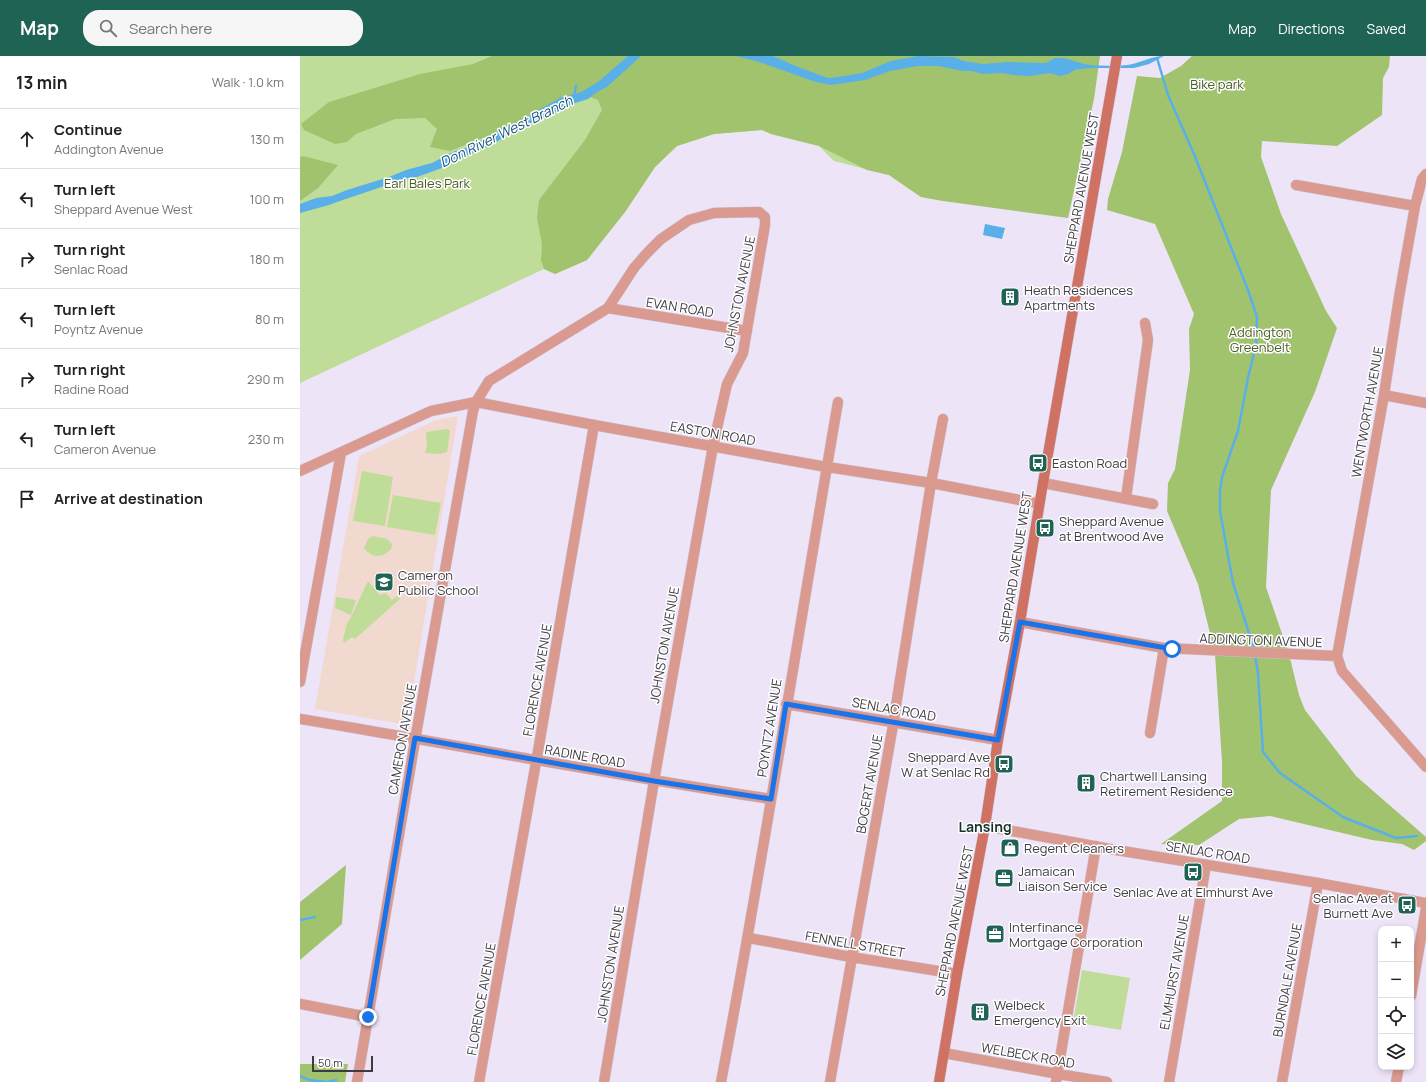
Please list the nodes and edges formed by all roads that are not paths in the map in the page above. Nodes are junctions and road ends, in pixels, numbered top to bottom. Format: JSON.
{"nodes":[{"id":1,"x":1117,"y":56,"type":"edge"},
{"id":2,"x":1426,"y":174,"type":"edge"},
{"id":3,"x":1296,"y":185,"type":"dead end"},
{"id":4,"x":1415,"y":206,"type":"junction"},
{"id":5,"x":608,"y":308,"type":"junction"},
{"id":6,"x":1145,"y":323,"type":"dead end"},
{"id":7,"x":747,"y":331,"type":"junction"},
{"id":8,"x":1384,"y":395,"type":"junction"},
{"id":9,"x":476,"y":402,"type":"junction"},
{"id":10,"x":838,"y":402,"type":"dead end"},
{"id":11,"x":1426,"y":403,"type":"edge"},
{"id":12,"x":943,"y":419,"type":"dead end"},
{"id":13,"x":594,"y":425,"type":"junction"},
{"id":14,"x":713,"y":446,"type":"junction"},
{"id":15,"x":341,"y":453,"type":"junction"},
{"id":16,"x":827,"y":467,"type":"junction"},
{"id":17,"x":300,"y":472,"type":"edge"},
{"id":18,"x":931,"y":483,"type":"junction"},
{"id":19,"x":1043,"y":483,"type":"junction"},
{"id":20,"x":1126,"y":498,"type":"junction"},
{"id":21,"x":1039,"y":503,"type":"junction"},
{"id":22,"x":1153,"y":504,"type":"dead end"},
{"id":23,"x":1020,"y":622,"type":"junction"},
{"id":24,"x":1164,"y":648,"type":"junction"},
{"id":25,"x":1337,"y":656,"type":"junction"},
{"id":26,"x":300,"y":682,"type":"edge"},
{"id":27,"x":786,"y":704,"type":"junction"},
{"id":28,"x":300,"y":719,"type":"edge"},
{"id":29,"x":893,"y":722,"type":"junction"},
{"id":30,"x":1150,"y":733,"type":"dead end"},
{"id":31,"x":415,"y":738,"type":"junction"},
{"id":32,"x":998,"y":740,"type":"junction"},
{"id":33,"x":536,"y":760,"type":"junction"},
{"id":34,"x":1426,"y":767,"type":"edge"},
{"id":35,"x":654,"y":781,"type":"junction"},
{"id":36,"x":771,"y":799,"type":"junction"},
{"id":37,"x":985,"y":826,"type":"junction"},
{"id":38,"x":1096,"y":846,"type":"junction"},
{"id":39,"x":1206,"y":865,"type":"junction"},
{"id":40,"x":1318,"y":884,"type":"junction"},
{"id":41,"x":1426,"y":903,"type":"edge"},
{"id":42,"x":1426,"y":908,"type":"edge"},
{"id":43,"x":748,"y":938,"type":"junction"},
{"id":44,"x":851,"y":957,"type":"junction"},
{"id":45,"x":957,"y":974,"type":"junction"},
{"id":46,"x":1414,"y":978,"type":"edge"},
{"id":47,"x":300,"y":1004,"type":"edge"},
{"id":48,"x":368,"y":1017,"type":"junction"},
{"id":49,"x":944,"y":1053,"type":"junction"},
{"id":50,"x":1398,"y":1070,"type":"edge"},
{"id":51,"x":1057,"y":1078,"type":"edge"},
{"id":52,"x":357,"y":1082,"type":"edge"},
{"id":53,"x":479,"y":1082,"type":"edge"},
{"id":54,"x":604,"y":1082,"type":"edge"},
{"id":55,"x":721,"y":1082,"type":"edge"},
{"id":56,"x":830,"y":1082,"type":"edge"},
{"id":57,"x":939,"y":1082,"type":"edge"},
{"id":58,"x":1107,"y":1082,"type":"edge"},
{"id":59,"x":1169,"y":1082,"type":"edge"},
{"id":60,"x":1282,"y":1082,"type":"edge"},
{"id":61,"x":1396,"y":1082,"type":"edge"}],
"edges":[{"from":1,"to":19,"type":"main road","name":"SHEPPARD AVENUE WEST"},
{"from":2,"to":4,"type":"street","name":"WENTWORTH AVENUE"},
{"from":3,"to":4,"type":"street"},
{"from":4,"to":8,"type":"street","name":"WENTWORTH AVENUE"},
{"from":5,"to":7,"type":"street","name":"EVAN ROAD"},
{"from":5,"to":7,"type":"street","name":"JOHNSTON AVENUE"},
{"from":5,"to":9,"type":"street","name":"CAMERON AVENUE"},
{"from":6,"to":20,"type":"street"},
{"from":7,"to":14,"type":"street","name":"JOHNSTON AVENUE"},
{"from":8,"to":11,"type":"street"},
{"from":8,"to":25,"type":"street","name":"WENTWORTH AVENUE"},
{"from":9,"to":13,"type":"street","name":"EASTON ROAD"},
{"from":9,"to":15,"type":"street"},
{"from":9,"to":31,"type":"street","name":"CAMERON AVENUE"},
{"from":10,"to":16,"type":"street","name":"POYNTZ AVENUE"},
{"from":12,"to":18,"type":"street","name":"BOGERT AVENUE"},
{"from":13,"to":14,"type":"street","name":"EASTON ROAD"},
{"from":13,"to":33,"type":"street","name":"FLORENCE AVENUE"},
{"from":14,"to":16,"type":"street","name":"EASTON ROAD"},
{"from":14,"to":35,"type":"street","name":"JOHNSTON AVENUE"},
{"from":15,"to":17,"type":"street"},
{"from":15,"to":26,"type":"street"},
{"from":16,"to":18,"type":"street","name":"EASTON ROAD"},
{"from":16,"to":27,"type":"street","name":"POYNTZ AVENUE"},
{"from":18,"to":21,"type":"street","name":"EASTON ROAD"},
{"from":18,"to":29,"type":"street","name":"BOGERT AVENUE"},
{"from":19,"to":20,"type":"street"},
{"from":19,"to":21,"type":"main road","name":"SHEPPARD AVENUE WEST"},
{"from":20,"to":22,"type":"street"},
{"from":21,"to":23,"type":"main road","name":"SHEPPARD AVENUE WEST"},
{"from":23,"to":24,"type":"street","name":"ADDINGTON AVENUE"},
{"from":23,"to":32,"type":"main road","name":"SHEPPARD AVENUE WEST"},
{"from":24,"to":25,"type":"street","name":"ADDINGTON AVENUE"},
{"from":24,"to":30,"type":"street"},
{"from":25,"to":34,"type":"street","name":"ADDINGTON AVENUE"},
{"from":27,"to":29,"type":"street","name":"SENLAC ROAD"},
{"from":27,"to":36,"type":"street","name":"POYNTZ AVENUE"},
{"from":28,"to":31,"type":"street","name":"RADINE ROAD"},
{"from":29,"to":32,"type":"street","name":"SENLAC ROAD"},
{"from":29,"to":44,"type":"street","name":"BOGERT AVENUE"},
{"from":31,"to":33,"type":"street","name":"RADINE ROAD"},
{"from":31,"to":48,"type":"street","name":"CAMERON AVENUE"},
{"from":32,"to":37,"type":"main road","name":"SHEPPARD AVENUE WEST"},
{"from":33,"to":35,"type":"street","name":"RADINE ROAD"},
{"from":33,"to":53,"type":"street","name":"FLORENCE AVENUE"},
{"from":35,"to":36,"type":"street","name":"RADINE ROAD"},
{"from":35,"to":54,"type":"street","name":"JOHNSTON AVENUE"},
{"from":36,"to":43,"type":"street","name":"POYNTZ AVENUE"},
{"from":37,"to":38,"type":"street","name":"SENLAC ROAD"},
{"from":37,"to":45,"type":"main road","name":"SHEPPARD AVENUE WEST"},
{"from":38,"to":39,"type":"street","name":"SENLAC ROAD"},
{"from":38,"to":51,"type":"street"},
{"from":39,"to":40,"type":"street","name":"SENLAC ROAD"},
{"from":39,"to":59,"type":"street","name":"ELMHURST AVENUE"},
{"from":40,"to":41,"type":"street","name":"SENLAC ROAD"},
{"from":40,"to":60,"type":"street","name":"BURNDALE AVENUE"},
{"from":42,"to":46,"type":"street"},
{"from":43,"to":44,"type":"street","name":"FENNELL STREET"},
{"from":43,"to":55,"type":"street","name":"POYNTZ AVENUE"},
{"from":44,"to":45,"type":"street","name":"FENNELL STREET"},
{"from":44,"to":56,"type":"street","name":"BOGERT AVENUE"},
{"from":45,"to":49,"type":"main road","name":"SHEPPARD AVENUE WEST"},
{"from":47,"to":48,"type":"street"},
{"from":48,"to":52,"type":"street","name":"CAMERON AVENUE"},
{"from":49,"to":51,"type":"street","name":"WELBECK ROAD"},
{"from":49,"to":57,"type":"main road","name":"SHEPPARD AVENUE WEST"},
{"from":50,"to":61,"type":"street"},
{"from":51,"to":58,"type":"street","name":"WELBECK ROAD"}]}
